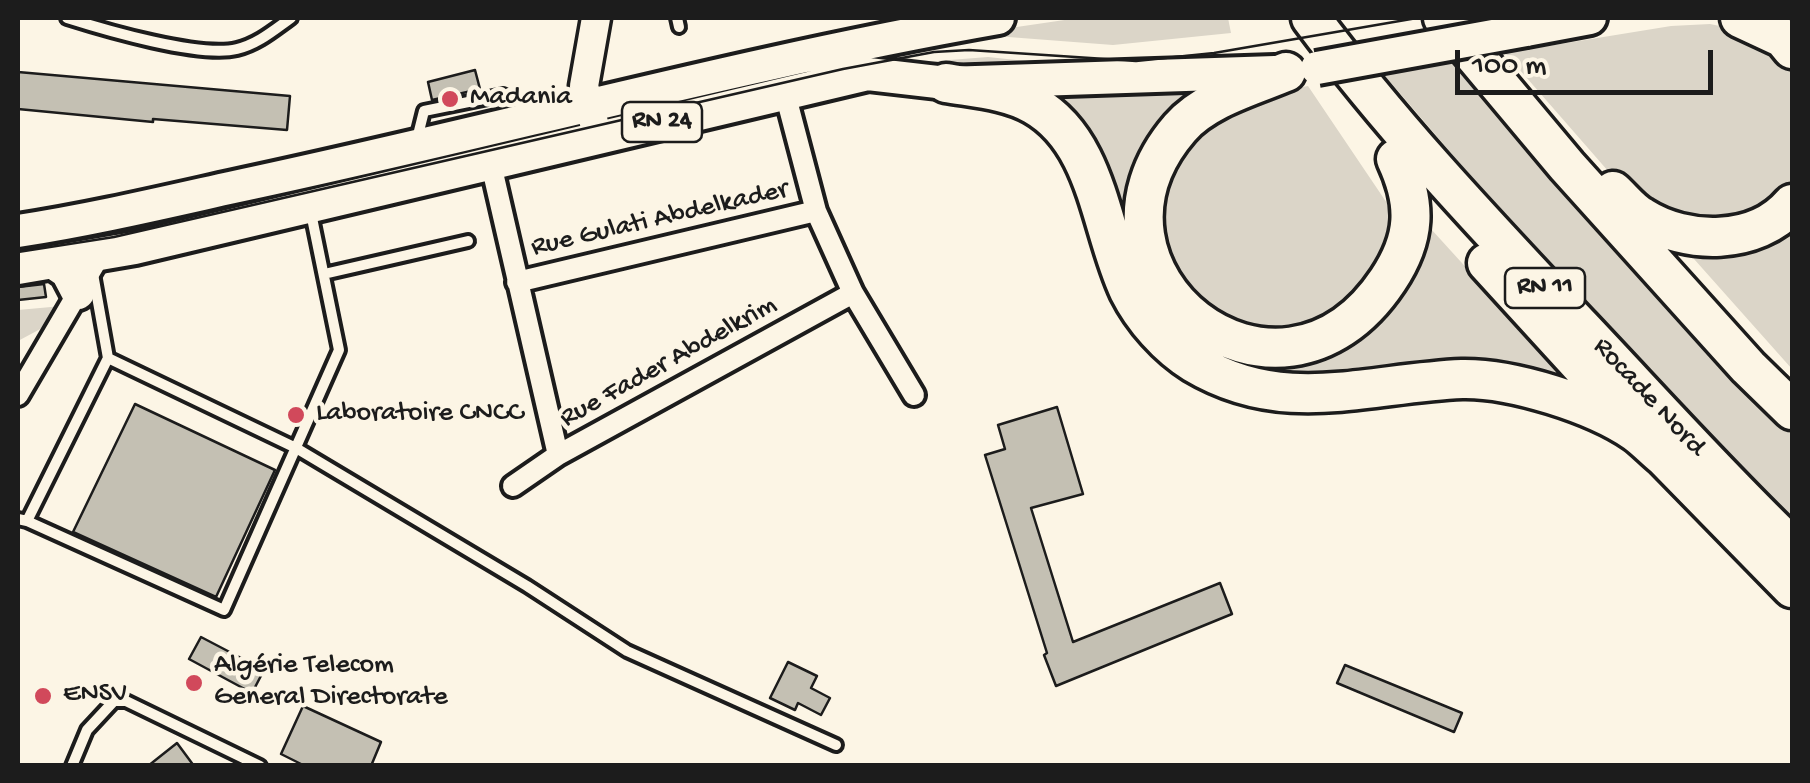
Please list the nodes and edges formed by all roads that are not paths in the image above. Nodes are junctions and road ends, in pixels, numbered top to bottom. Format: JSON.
{"nodes":[{"id":1,"x":67,"y":18,"type":"edge"},
{"id":2,"x":291,"y":18,"type":"edge"},
{"id":3,"x":596,"y":18,"type":"edge"},
{"id":4,"x":608,"y":18,"type":"edge"},
{"id":5,"x":998,"y":18,"type":"edge"},
{"id":6,"x":1311,"y":18,"type":"edge"},
{"id":7,"x":1443,"y":18,"type":"edge"},
{"id":8,"x":1590,"y":18,"type":"edge"},
{"id":9,"x":1740,"y":18,"type":"edge"},
{"id":10,"x":1792,"y":49,"type":"edge"},
{"id":11,"x":1484,"y":69,"type":"junction"},
{"id":12,"x":1318,"y":70,"type":"junction"},
{"id":13,"x":946,"y":82,"type":"junction"},
{"id":14,"x":786,"y":93,"type":"junction"},
{"id":15,"x":598,"y":103,"type":"junction"},
{"id":16,"x":606,"y":136,"type":"junction"},
{"id":17,"x":1396,"y":159,"type":"junction"},
{"id":18,"x":491,"y":164,"type":"junction"},
{"id":19,"x":1792,"y":204,"type":"edge"},
{"id":20,"x":310,"y":207,"type":"junction"},
{"id":21,"x":816,"y":212,"type":"junction"},
{"id":22,"x":18,"y":231,"type":"edge"},
{"id":23,"x":468,"y":241,"type":"dead end"},
{"id":24,"x":18,"y":268,"type":"edge"},
{"id":25,"x":90,"y":272,"type":"junction"},
{"id":26,"x":324,"y":274,"type":"junction"},
{"id":27,"x":517,"y":282,"type":"junction"},
{"id":28,"x":853,"y":293,"type":"junction"},
{"id":29,"x":108,"y":358,"type":"junction"},
{"id":30,"x":914,"y":394,"type":"dead end"},
{"id":31,"x":18,"y":395,"type":"edge"},
{"id":32,"x":1792,"y":410,"type":"edge"},
{"id":33,"x":296,"y":448,"type":"junction"},
{"id":34,"x":558,"y":456,"type":"junction"},
{"id":35,"x":1664,"y":457,"type":"junction"},
{"id":36,"x":513,"y":486,"type":"dead end"},
{"id":37,"x":22,"y":520,"type":"edge"},
{"id":38,"x":1792,"y":547,"type":"edge"},
{"id":39,"x":1792,"y":588,"type":"edge"},
{"id":40,"x":836,"y":745,"type":"dead end"},
{"id":41,"x":72,"y":766,"type":"edge"},
{"id":42,"x":260,"y":766,"type":"edge"}],
"edges":[{"from":1,"to":2,"type":"lane"},
{"from":3,"to":15,"type":"street"},
{"from":4,"to":15,"type":"street"},
{"from":5,"to":15,"type":"main road","number":"RN 24"},
{"from":6,"to":12,"type":"highway","name":"Rocade Nord","number":"RN 11"},
{"from":7,"to":11,"type":"highway"},
{"from":8,"to":12,"type":"main road","number":"RN 24","bridge":true},
{"from":9,"to":10,"type":"highway"},
{"from":11,"to":19,"type":"highway"},
{"from":11,"to":32,"type":"highway"},
{"from":12,"to":13,"type":"main road","number":"RN 24"},
{"from":12,"to":17,"type":"highway"},
{"from":12,"to":17,"type":"highway"},
{"from":12,"to":38,"type":"highway","name":"Rocade Nord","number":"RN 11"},
{"from":13,"to":14,"type":"main road","number":"RN 24"},
{"from":13,"to":35,"type":"highway"},
{"from":14,"to":16,"type":"main road","number":"RN 24"},
{"from":14,"to":21,"type":"street"},
{"from":15,"to":16,"type":"street"},
{"from":15,"to":22,"type":"main road","number":"RN 24"},
{"from":16,"to":18,"type":"main road","number":"RN 24"},
{"from":17,"to":35,"type":"highway"},
{"from":18,"to":20,"type":"main road","number":"RN 24"},
{"from":18,"to":27,"type":"street"},
{"from":20,"to":25,"type":"main road","number":"RN 24"},
{"from":20,"to":26,"type":"lane"},
{"from":21,"to":27,"type":"street","name":"Rue Gulati Abdelkader"},
{"from":21,"to":28,"type":"street"},
{"from":23,"to":26,"type":"lane"},
{"from":24,"to":25,"type":"main road","number":"RN 24"},
{"from":25,"to":29,"type":"lane"},
{"from":25,"to":31,"type":"street"},
{"from":26,"to":33,"type":"lane"},
{"from":27,"to":34,"type":"street"},
{"from":28,"to":30,"type":"street"},
{"from":28,"to":34,"type":"street","name":"Rue Fader Abdelkrim"},
{"from":29,"to":33,"type":"lane"},
{"from":29,"to":37,"type":"lane"},
{"from":33,"to":37,"type":"lane"},
{"from":33,"to":40,"type":"lane"},
{"from":34,"to":36,"type":"street","name":"Rue Fader Abdelkrim"},
{"from":35,"to":39,"type":"highway"},
{"from":41,"to":42,"type":"lane"}]}
